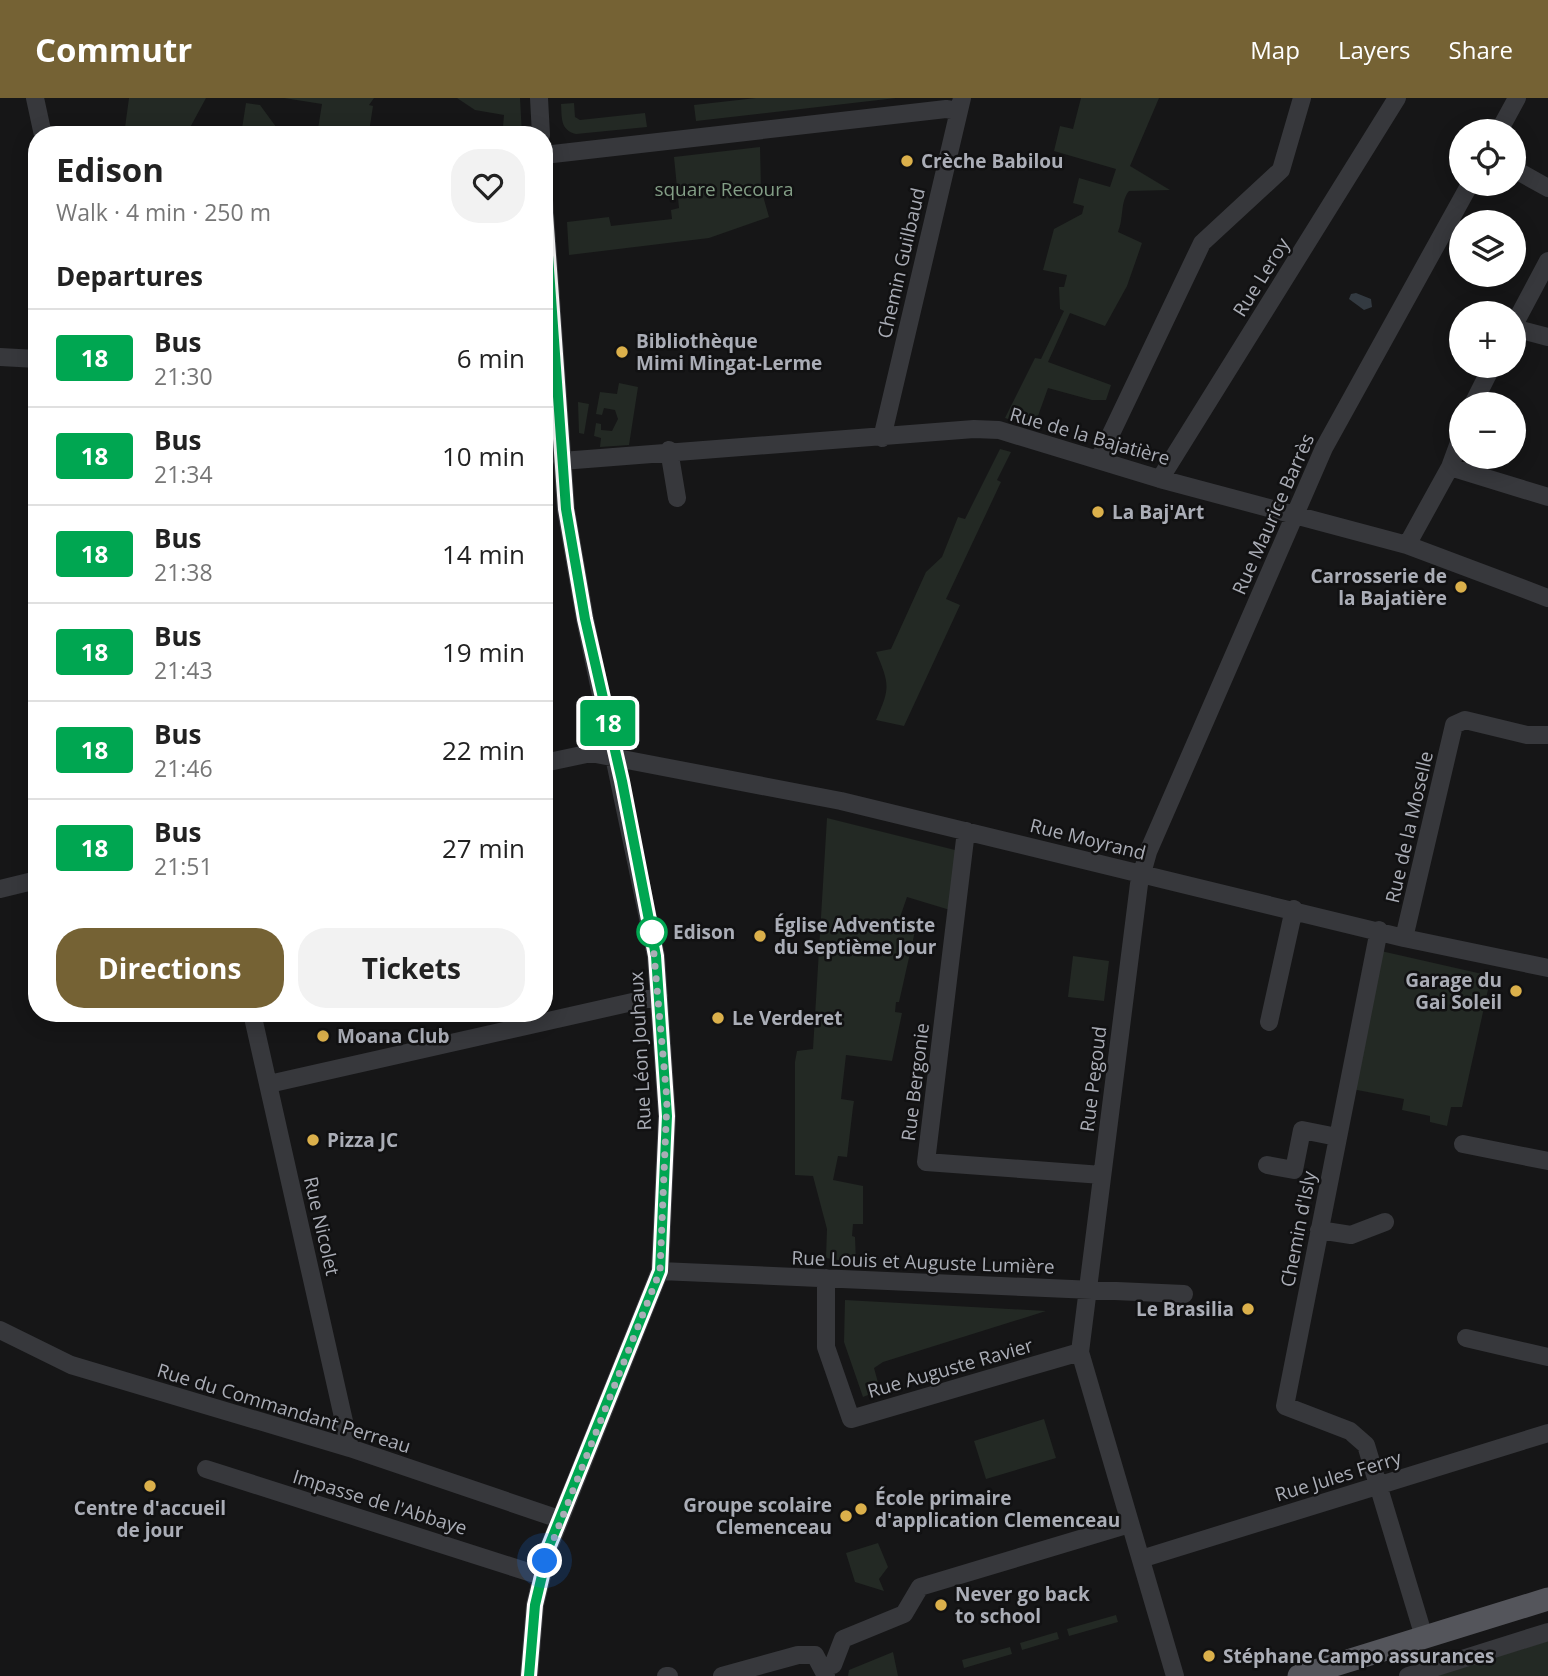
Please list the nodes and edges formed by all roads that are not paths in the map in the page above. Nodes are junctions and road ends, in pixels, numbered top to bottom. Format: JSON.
{"nodes":[{"id":1,"x":35,"y":98,"type":"edge"},
{"id":2,"x":540,"y":98,"type":"edge"},
{"id":3,"x":1302,"y":98,"type":"edge"},
{"id":4,"x":1398,"y":98,"type":"edge"},
{"id":5,"x":1517,"y":98,"type":"edge"},
{"id":6,"x":961,"y":105,"type":"edge"},
{"id":7,"x":1506,"y":119,"type":"edge"},
{"id":8,"x":41,"y":126,"type":"edge"},
{"id":9,"x":541,"y":126,"type":"edge"},
{"id":10,"x":553,"y":154,"type":"edge"},
{"id":11,"x":1526,"y":176,"type":"edge"},
{"id":12,"x":1548,"y":188,"type":"edge"},
{"id":13,"x":1462,"y":196,"type":"edge"},
{"id":14,"x":1548,"y":261,"type":"edge"},
{"id":15,"x":1526,"y":309,"type":"edge"},
{"id":16,"x":1526,"y":331,"type":"edge"},
{"id":17,"x":1548,"y":337,"type":"edge"},
{"id":18,"x":0,"y":357,"type":"edge"},
{"id":19,"x":28,"y":359,"type":"edge"},
{"id":20,"x":553,"y":377,"type":"edge"},
{"id":21,"x":882,"y":438,"type":"junction"},
{"id":22,"x":669,"y":452,"type":"junction"},
{"id":23,"x":1099,"y":459,"type":"junction"},
{"id":24,"x":562,"y":461,"type":"junction"},
{"id":25,"x":1449,"y":469,"type":"edge"},
{"id":26,"x":1457,"y":469,"type":"edge"},
{"id":27,"x":1160,"y":479,"type":"junction"},
{"id":28,"x":1548,"y":497,"type":"edge"},
{"id":29,"x":677,"y":498,"type":"dead end"},
{"id":30,"x":1295,"y":514,"type":"junction"},
{"id":31,"x":1407,"y":545,"type":"junction"},
{"id":32,"x":1548,"y":598,"type":"edge"},
{"id":33,"x":1548,"y":735,"type":"edge"},
{"id":34,"x":616,"y":758,"type":"junction"},
{"id":35,"x":553,"y":761,"type":"edge"},
{"id":36,"x":966,"y":831,"type":"junction"},
{"id":37,"x":1141,"y":874,"type":"junction"},
{"id":38,"x":28,"y":882,"type":"edge"},
{"id":39,"x":0,"y":889,"type":"edge"},
{"id":40,"x":1294,"y":909,"type":"junction"},
{"id":41,"x":1379,"y":930,"type":"junction"},
{"id":42,"x":1404,"y":938,"type":"junction"},
{"id":43,"x":1548,"y":968,"type":"edge"},
{"id":44,"x":659,"y":996,"type":"junction"},
{"id":45,"x":553,"y":1020,"type":"edge"},
{"id":46,"x":253,"y":1022,"type":"edge"},
{"id":47,"x":543,"y":1022,"type":"edge"},
{"id":48,"x":1269,"y":1022,"type":"dead end"},
{"id":49,"x":268,"y":1084,"type":"junction"},
{"id":50,"x":1337,"y":1137,"type":"junction"},
{"id":51,"x":1463,"y":1144,"type":"dead end"},
{"id":52,"x":1548,"y":1161,"type":"edge"},
{"id":53,"x":1267,"y":1164,"type":"dead end"},
{"id":54,"x":1102,"y":1175,"type":"junction"},
{"id":55,"x":1385,"y":1222,"type":"dead end"},
{"id":56,"x":1319,"y":1230,"type":"junction"},
{"id":57,"x":660,"y":1271,"type":"junction"},
{"id":58,"x":826,"y":1278,"type":"junction"},
{"id":59,"x":1087,"y":1290,"type":"junction"},
{"id":60,"x":1184,"y":1294,"type":"dead end"},
{"id":61,"x":0,"y":1330,"type":"edge"},
{"id":62,"x":1466,"y":1338,"type":"dead end"},
{"id":63,"x":1080,"y":1352,"type":"junction"},
{"id":64,"x":1548,"y":1357,"type":"edge"},
{"id":65,"x":1548,"y":1433,"type":"edge"},
{"id":66,"x":350,"y":1448,"type":"junction"},
{"id":67,"x":206,"y":1469,"type":"dead end"},
{"id":68,"x":1378,"y":1486,"type":"junction"},
{"id":69,"x":559,"y":1519,"type":"junction"},
{"id":70,"x":1130,"y":1524,"type":"junction"},
{"id":71,"x":1141,"y":1559,"type":"junction"},
{"id":72,"x":541,"y":1576,"type":"junction"},
{"id":73,"x":1548,"y":1599,"type":"edge"},
{"id":74,"x":1548,"y":1632,"type":"edge"},
{"id":75,"x":1424,"y":1637,"type":"junction"},
{"id":76,"x":830,"y":1671,"type":"edge"},
{"id":77,"x":529,"y":1676,"type":"edge"},
{"id":78,"x":722,"y":1676,"type":"edge"},
{"id":79,"x":1175,"y":1676,"type":"edge"},
{"id":80,"x":1299,"y":1676,"type":"edge"},
{"id":81,"x":1408,"y":1676,"type":"edge"}],
"edges":[{"from":1,"to":8,"type":"street"},
{"from":2,"to":9,"type":"street"},
{"from":3,"to":23,"type":"street"},
{"from":4,"to":27,"type":"street","name":"Rue Leroy"},
{"from":5,"to":7,"type":"street"},
{"from":6,"to":10,"type":"street"},
{"from":6,"to":21,"type":"street","name":"Chemin Guilbaud"},
{"from":11,"to":12,"type":"street"},
{"from":13,"to":30,"type":"street","name":"Rue Maurice Barrès"},
{"from":14,"to":15,"type":"street"},
{"from":16,"to":17,"type":"street"},
{"from":18,"to":19,"type":"street"},
{"from":20,"to":24,"type":"street","name":"Rue Léon Jouhaux"},
{"from":21,"to":22,"type":"street","name":"Rue de la Bajatière"},
{"from":21,"to":23,"type":"street","name":"Rue de la Bajatière"},
{"from":22,"to":24,"type":"street","name":"Rue de la Bajatière"},
{"from":22,"to":29,"type":"street"},
{"from":23,"to":27,"type":"street","name":"Rue de la Bajatière"},
{"from":24,"to":34,"type":"street","name":"Rue Léon Jouhaux"},
{"from":25,"to":31,"type":"street"},
{"from":26,"to":28,"type":"street"},
{"from":27,"to":30,"type":"street","name":"Rue de la Bajatière"},
{"from":30,"to":31,"type":"street","name":"Rue de la Bajatière"},
{"from":30,"to":37,"type":"street","name":"Rue Maurice Barrès"},
{"from":31,"to":32,"type":"street","name":"Rue de la Bajatière"},
{"from":33,"to":42,"type":"street","name":"Rue de la Moselle"},
{"from":34,"to":35,"type":"street","name":"Rue Moyrand"},
{"from":34,"to":36,"type":"street","name":"Rue Moyrand"},
{"from":34,"to":44,"type":"street","name":"Rue Léon Jouhaux"},
{"from":36,"to":37,"type":"street","name":"Rue Moyrand"},
{"from":36,"to":54,"type":"street","name":"Rue Bergonie"},
{"from":37,"to":40,"type":"street","name":"Rue Moyrand"},
{"from":37,"to":54,"type":"street","name":"Rue Pegoud"},
{"from":38,"to":39,"type":"street"},
{"from":40,"to":41,"type":"street","name":"Rue Moyrand"},
{"from":40,"to":48,"type":"street"},
{"from":41,"to":42,"type":"street","name":"Rue Moyrand"},
{"from":41,"to":50,"type":"street","name":"Chemin d'Isly"},
{"from":42,"to":43,"type":"street","name":"Rue Moyrand"},
{"from":44,"to":45,"type":"street"},
{"from":44,"to":57,"type":"street","name":"Rue Léon Jouhaux"},
{"from":46,"to":49,"type":"street","name":"Rue Nicolet"},
{"from":47,"to":49,"type":"street"},
{"from":49,"to":66,"type":"street","name":"Rue Nicolet"},
{"from":50,"to":53,"type":"street"},
{"from":50,"to":56,"type":"street","name":"Chemin d'Isly"},
{"from":51,"to":52,"type":"street"},
{"from":54,"to":59,"type":"street","name":"Rue Pegoud"},
{"from":55,"to":56,"type":"street"},
{"from":56,"to":68,"type":"street","name":"Chemin d'Isly"},
{"from":57,"to":58,"type":"street","name":"Rue Louis et Auguste Lumière"},
{"from":57,"to":69,"type":"street","name":"Rue Léon Jouhaux"},
{"from":58,"to":59,"type":"street","name":"Rue Louis et Auguste Lumière"},
{"from":58,"to":63,"type":"street","name":"Rue Auguste Ravier"},
{"from":59,"to":60,"type":"street","name":"Rue Louis et Auguste Lumière"},
{"from":59,"to":63,"type":"street"},
{"from":61,"to":66,"type":"street","name":"Rue du Commandant Perreau"},
{"from":62,"to":64,"type":"street"},
{"from":63,"to":70,"type":"street"},
{"from":65,"to":68,"type":"street","name":"Rue Jules Ferry"},
{"from":66,"to":69,"type":"street","name":"Rue du Commandant Perreau"},
{"from":67,"to":72,"type":"street","name":"Impasse de l'Abbaye"},
{"from":68,"to":71,"type":"street","name":"Rue Jules Ferry"},
{"from":68,"to":75,"type":"street"},
{"from":69,"to":72,"type":"street","name":"Rue Léon Jouhaux"},
{"from":70,"to":71,"type":"street"},
{"from":70,"to":76,"type":"street"},
{"from":71,"to":79,"type":"street"},
{"from":72,"to":77,"type":"street","name":"Rue Léon Jouhaux"},
{"from":73,"to":75,"type":"main road"},
{"from":74,"to":81,"type":"street"},
{"from":75,"to":80,"type":"main road"},
{"from":76,"to":78,"type":"street"}]}
